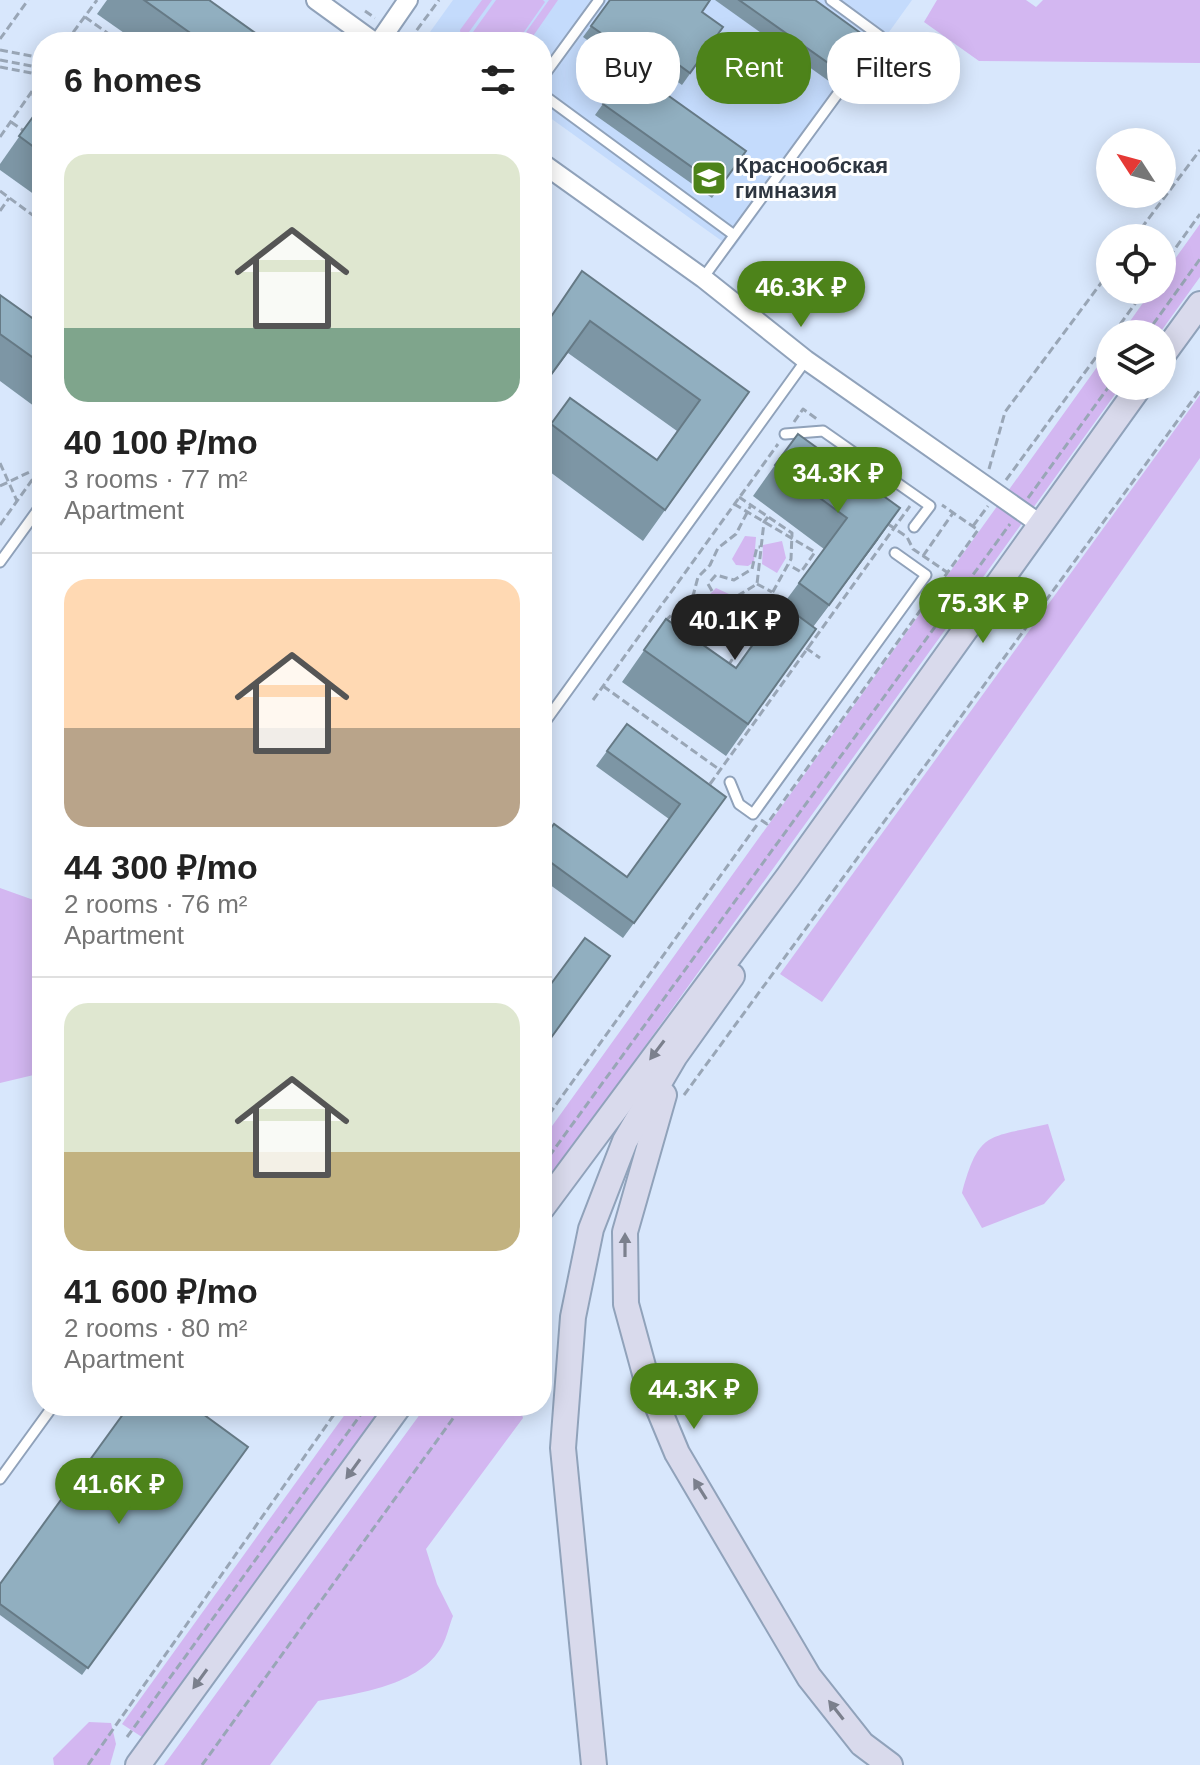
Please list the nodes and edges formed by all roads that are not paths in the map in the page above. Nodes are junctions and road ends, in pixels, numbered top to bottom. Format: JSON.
{"nodes":[{"id":1,"x":316,"y":0,"type":"edge"},
{"id":2,"x":408,"y":0,"type":"edge"},
{"id":3,"x":599,"y":0,"type":"edge"},
{"id":4,"x":831,"y":0,"type":"edge"},
{"id":5,"x":362,"y":32,"type":"edge"},
{"id":6,"x":384,"y":32,"type":"edge"},
{"id":7,"x":552,"y":64,"type":"edge"},
{"id":8,"x":552,"y":101,"type":"edge"},
{"id":9,"x":552,"y":170,"type":"edge"},
{"id":10,"x":734,"y":235,"type":"junction"},
{"id":11,"x":703,"y":278,"type":"junction"},
{"id":12,"x":1200,"y":304,"type":"edge"},
{"id":13,"x":1176,"y":337,"type":"edge"},
{"id":14,"x":806,"y":360,"type":"junction"},
{"id":15,"x":1128,"y":400,"type":"edge"},
{"id":16,"x":785,"y":434,"type":"road end"},
{"id":17,"x":1030,"y":517,"type":"junction"},
{"id":18,"x":32,"y":518,"type":"edge"},
{"id":19,"x":914,"y":527,"type":"dead end"},
{"id":20,"x":895,"y":553,"type":"dead end"},
{"id":21,"x":0,"y":562,"type":"edge"},
{"id":22,"x":552,"y":712,"type":"edge"},
{"id":23,"x":730,"y":782,"type":"dead end"},
{"id":24,"x":788,"y":877,"type":"junction"},
{"id":25,"x":675,"y":1056,"type":"junction"},
{"id":26,"x":552,"y":1195,"type":"edge"},
{"id":27,"x":46,"y":1416,"type":"edge"},
{"id":28,"x":392,"y":1416,"type":"edge"},
{"id":29,"x":0,"y":1479,"type":"edge"},
{"id":30,"x":138,"y":1765,"type":"edge"},
{"id":31,"x":594,"y":1765,"type":"edge"},
{"id":32,"x":890,"y":1765,"type":"edge"}],
"edges":[{"from":1,"to":5,"type":"street"},
{"from":2,"to":6,"type":"street"},
{"from":3,"to":7,"type":"lane"},
{"from":4,"to":10,"type":"lane"},
{"from":8,"to":10,"type":"lane"},
{"from":9,"to":11,"type":"street"},
{"from":10,"to":11,"type":"lane"},
{"from":11,"to":14,"type":"street"},
{"from":12,"to":13,"type":"main road"},
{"from":14,"to":17,"type":"street"},
{"from":14,"to":22,"type":"lane"},
{"from":15,"to":17,"type":"main road"},
{"from":16,"to":19,"type":"lane"},
{"from":17,"to":24,"type":"main road"},
{"from":18,"to":21,"type":"lane"},
{"from":20,"to":23,"type":"lane"},
{"from":24,"to":25,"type":"main road"},
{"from":24,"to":26,"type":"main road","one_way":true},
{"from":25,"to":31,"type":"main road"},
{"from":32,"to":25,"type":"main road","one_way":true},
{"from":27,"to":29,"type":"lane"},
{"from":28,"to":30,"type":"main road","one_way":true}]}
